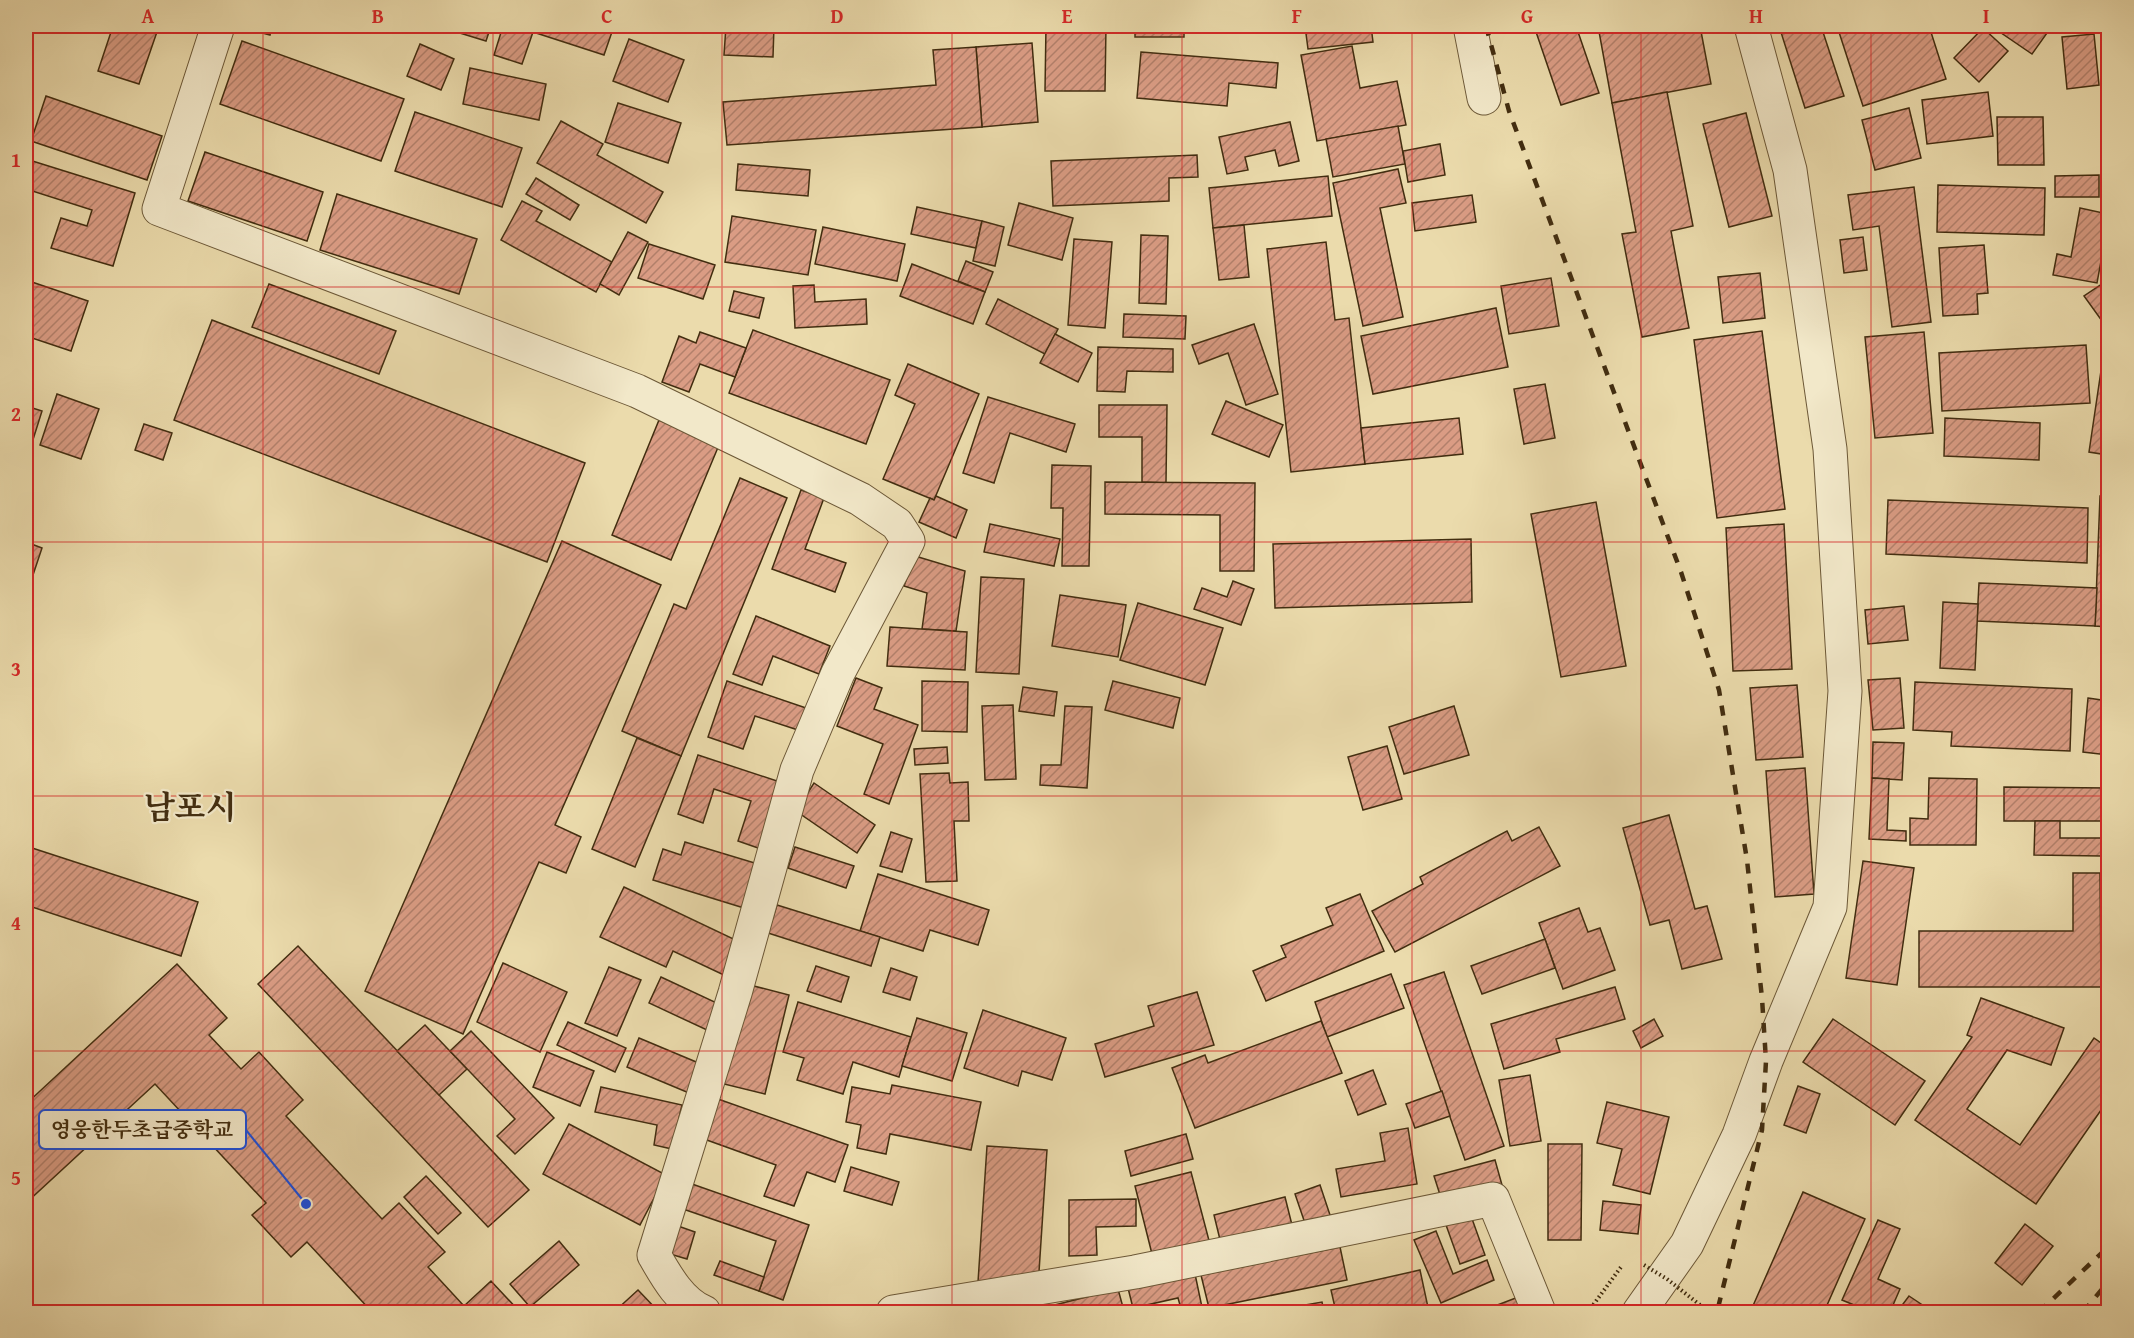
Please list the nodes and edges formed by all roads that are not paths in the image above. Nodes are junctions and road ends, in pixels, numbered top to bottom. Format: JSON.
{"nodes":[{"id":1,"x":218,"y":26,"type":"edge"},
{"id":2,"x":1470,"y":26,"type":"edge"},
{"id":3,"x":1751,"y":26,"type":"edge"},
{"id":4,"x":1484,"y":98,"type":"dead end"},
{"id":5,"x":705,"y":1312,"type":"edge"},
{"id":6,"x":893,"y":1312,"type":"edge"},
{"id":7,"x":1539,"y":1312,"type":"edge"},
{"id":8,"x":1639,"y":1312,"type":"edge"}],
"edges":[{"from":1,"to":5,"type":"street"},
{"from":2,"to":4,"type":"street"},
{"from":3,"to":8,"type":"street"},
{"from":6,"to":7,"type":"street"}]}
